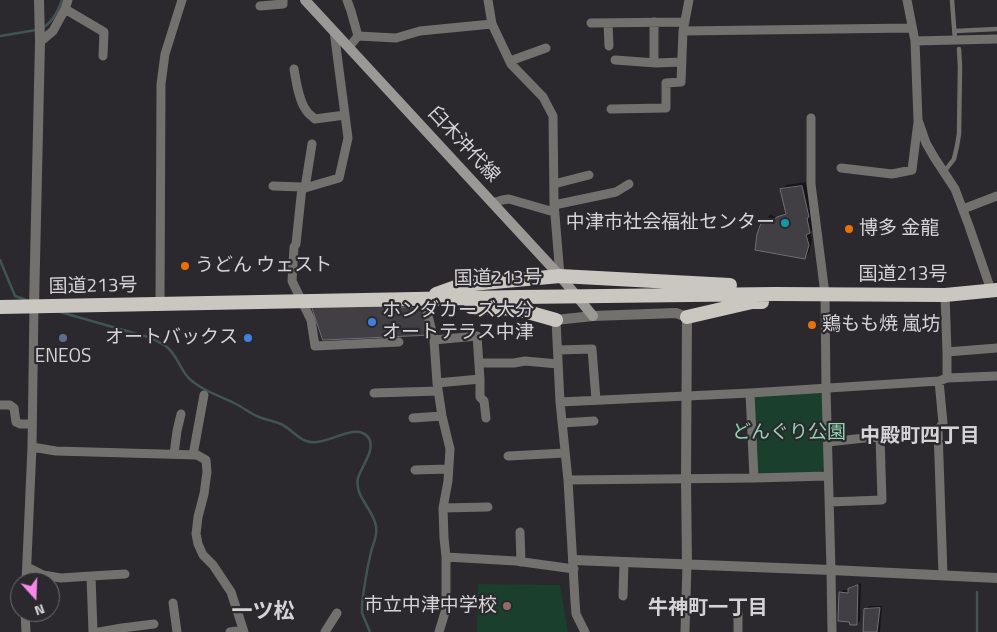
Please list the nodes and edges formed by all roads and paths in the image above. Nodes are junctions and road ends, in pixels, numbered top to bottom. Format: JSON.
{"nodes":[{"id":1,"x":39,"y":0,"type":"edge"},
{"id":2,"x":182,"y":0,"type":"edge"},
{"id":3,"x":283,"y":0,"type":"edge"},
{"id":4,"x":305,"y":0,"type":"edge"},
{"id":5,"x":347,"y":0,"type":"edge"},
{"id":6,"x":488,"y":0,"type":"edge"},
{"id":7,"x":689,"y":0,"type":"edge"},
{"id":8,"x":907,"y":0,"type":"edge"},
{"id":9,"x":952,"y":0,"type":"edge"},
{"id":10,"x":66,"y":5,"type":"edge"},
{"id":11,"x":260,"y":6,"type":"dead end"},
{"id":12,"x":654,"y":22,"type":"junction"},
{"id":13,"x":591,"y":23,"type":"dead end"},
{"id":14,"x":608,"y":23,"type":"junction"},
{"id":15,"x":492,"y":24,"type":"junction"},
{"id":16,"x":684,"y":26,"type":"junction"},
{"id":17,"x":912,"y":28,"type":"junction"},
{"id":18,"x":997,"y":29,"type":"edge"},
{"id":19,"x":334,"y":31,"type":"junction"},
{"id":20,"x":358,"y":36,"type":"junction"},
{"id":21,"x":955,"y":36,"type":"junction"},
{"id":22,"x":997,"y":39,"type":"edge"},
{"id":23,"x":915,"y":41,"type":"junction"},
{"id":24,"x":40,"y":42,"type":"junction"},
{"id":25,"x":609,"y":46,"type":"dead end"},
{"id":26,"x":349,"y":47,"type":"junction"},
{"id":27,"x":546,"y":48,"type":"dead end"},
{"id":28,"x":959,"y":50,"type":"dead end"},
{"id":29,"x":103,"y":56,"type":"dead end"},
{"id":30,"x":615,"y":60,"type":"dead end"},
{"id":31,"x":510,"y":61,"type":"junction"},
{"id":32,"x":682,"y":62,"type":"junction"},
{"id":33,"x":654,"y":63,"type":"junction"},
{"id":34,"x":294,"y":69,"type":"dead end"},
{"id":35,"x":611,"y":109,"type":"dead end"},
{"id":36,"x":345,"y":115,"type":"junction"},
{"id":37,"x":811,"y":118,"type":"dead end"},
{"id":38,"x":918,"y":120,"type":"junction"},
{"id":39,"x":312,"y":144,"type":"dead end"},
{"id":40,"x":841,"y":168,"type":"dead end"},
{"id":41,"x":944,"y":172,"type":"junction"},
{"id":42,"x":589,"y":175,"type":"dead end"},
{"id":43,"x":554,"y":184,"type":"junction"},
{"id":44,"x":629,"y":184,"type":"dead end"},
{"id":45,"x":273,"y":186,"type":"dead end"},
{"id":46,"x":303,"y":187,"type":"junction"},
{"id":47,"x":997,"y":196,"type":"edge"},
{"id":48,"x":492,"y":203,"type":"junction"},
{"id":49,"x":554,"y":208,"type":"junction"},
{"id":50,"x":963,"y":209,"type":"junction"},
{"id":51,"x":560,"y":276,"type":"junction"},
{"id":52,"x":994,"y":290,"type":"edge"},
{"id":53,"x":775,"y":294,"type":"junction"},
{"id":54,"x":825,"y":294,"type":"junction"},
{"id":55,"x":945,"y":295,"type":"junction"},
{"id":56,"x":424,"y":299,"type":"junction"},
{"id":57,"x":301,"y":301,"type":"junction"},
{"id":58,"x":160,"y":304,"type":"junction"},
{"id":59,"x":34,"y":306,"type":"junction"},
{"id":60,"x":0,"y":307,"type":"edge"},
{"id":61,"x":593,"y":316,"type":"junction"},
{"id":62,"x":687,"y":317,"type":"junction"},
{"id":63,"x":556,"y":320,"type":"junction"},
{"id":64,"x":434,"y":340,"type":"junction"},
{"id":65,"x":399,"y":342,"type":"dead end"},
{"id":66,"x":997,"y":348,"type":"edge"},
{"id":67,"x":558,"y":350,"type":"junction"},
{"id":68,"x":947,"y":352,"type":"junction"},
{"id":69,"x":479,"y":363,"type":"junction"},
{"id":70,"x":558,"y":364,"type":"junction"},
{"id":71,"x":997,"y":376,"type":"edge"},
{"id":72,"x":480,"y":379,"type":"junction"},
{"id":73,"x":943,"y":379,"type":"junction"},
{"id":74,"x":438,"y":387,"type":"junction"},
{"id":75,"x":826,"y":388,"type":"junction"},
{"id":76,"x":750,"y":392,"type":"junction"},
{"id":77,"x":374,"y":393,"type":"dead end"},
{"id":78,"x":204,"y":395,"type":"dead end"},
{"id":79,"x":686,"y":396,"type":"junction"},
{"id":80,"x":596,"y":400,"type":"junction"},
{"id":81,"x":560,"y":402,"type":"junction"},
{"id":82,"x":0,"y":405,"type":"edge"},
{"id":83,"x":182,"y":414,"type":"dead end"},
{"id":84,"x":442,"y":416,"type":"junction"},
{"id":85,"x":413,"y":418,"type":"dead end"},
{"id":86,"x":486,"y":418,"type":"dead end"},
{"id":87,"x":594,"y":421,"type":"dead end"},
{"id":88,"x":562,"y":423,"type":"junction"},
{"id":89,"x":32,"y":424,"type":"junction"},
{"id":90,"x":938,"y":430,"type":"junction"},
{"id":91,"x":880,"y":437,"type":"junction"},
{"id":92,"x":828,"y":442,"type":"junction"},
{"id":93,"x":32,"y":447,"type":"junction"},
{"id":94,"x":565,"y":453,"type":"junction"},
{"id":95,"x":174,"y":454,"type":"junction"},
{"id":96,"x":193,"y":455,"type":"junction"},
{"id":97,"x":508,"y":456,"type":"dead end"},
{"id":98,"x":448,"y":469,"type":"junction"},
{"id":99,"x":415,"y":470,"type":"dead end"},
{"id":100,"x":828,"y":476,"type":"junction"},
{"id":101,"x":686,"y":478,"type":"junction"},
{"id":102,"x":754,"y":478,"type":"junction"},
{"id":103,"x":568,"y":480,"type":"junction"},
{"id":104,"x":829,"y":502,"type":"junction"},
{"id":105,"x":443,"y":508,"type":"junction"},
{"id":106,"x":488,"y":508,"type":"dead end"},
{"id":107,"x":520,"y":532,"type":"dead end"},
{"id":108,"x":446,"y":557,"type":"junction"},
{"id":109,"x":521,"y":562,"type":"junction"},
{"id":110,"x":624,"y":562,"type":"junction"},
{"id":111,"x":687,"y":564,"type":"junction"},
{"id":112,"x":573,"y":565,"type":"junction"},
{"id":113,"x":27,"y":567,"type":"junction"},
{"id":114,"x":832,"y":570,"type":"junction"},
{"id":115,"x":27,"y":572,"type":"edge"},
{"id":116,"x":125,"y":574,"type":"dead end"},
{"id":117,"x":943,"y":575,"type":"junction"},
{"id":118,"x":91,"y":576,"type":"junction"},
{"id":119,"x":997,"y":578,"type":"edge"},
{"id":120,"x":623,"y":596,"type":"dead end"},
{"id":121,"x":173,"y":603,"type":"dead end"},
{"id":122,"x":337,"y":613,"type":"dead end"},
{"id":123,"x":738,"y":613,"type":"dead end"},
{"id":124,"x":154,"y":624,"type":"dead end"},
{"id":125,"x":244,"y":631,"type":"edge"},
{"id":126,"x":93,"y":632,"type":"edge"},
{"id":127,"x":99,"y":632,"type":"edge"},
{"id":128,"x":177,"y":632,"type":"edge"},
{"id":129,"x":230,"y":632,"type":"edge"},
{"id":130,"x":326,"y":632,"type":"edge"},
{"id":131,"x":439,"y":632,"type":"edge"},
{"id":132,"x":585,"y":632,"type":"edge"},
{"id":133,"x":685,"y":632,"type":"edge"},
{"id":134,"x":738,"y":632,"type":"edge"},
{"id":135,"x":832,"y":632,"type":"edge"}],
"edges":[{"from":1,"to":24,"type":"street"},
{"from":2,"to":58,"type":"street"},
{"from":3,"to":11,"type":"street"},
{"from":4,"to":19,"type":"main road","name":"臼木沖代線"},
{"from":5,"to":20,"type":"street"},
{"from":6,"to":15,"type":"street"},
{"from":7,"to":16,"type":"street"},
{"from":8,"to":17,"type":"street"},
{"from":9,"to":21,"type":"lane"},
{"from":10,"to":24,"type":"street"},
{"from":10,"to":29,"type":"street"},
{"from":12,"to":14,"type":"street"},
{"from":12,"to":16,"type":"street"},
{"from":12,"to":33,"type":"street"},
{"from":13,"to":14,"type":"street"},
{"from":14,"to":25,"type":"street"},
{"from":15,"to":20,"type":"street"},
{"from":15,"to":31,"type":"street"},
{"from":16,"to":17,"type":"street"},
{"from":16,"to":32,"type":"street"},
{"from":17,"to":23,"type":"street"},
{"from":18,"to":21,"type":"lane"},
{"from":19,"to":26,"type":"main road","name":"臼木沖代線"},
{"from":19,"to":36,"type":"street"},
{"from":20,"to":26,"type":"street"},
{"from":21,"to":22,"type":"street"},
{"from":21,"to":23,"type":"street"},
{"from":23,"to":38,"type":"street"},
{"from":24,"to":59,"type":"street"},
{"from":26,"to":48,"type":"main road","name":"臼木沖代線"},
{"from":27,"to":31,"type":"street"},
{"from":28,"to":41,"type":"lane"},
{"from":30,"to":33,"type":"street"},
{"from":31,"to":43,"type":"street"},
{"from":32,"to":33,"type":"street"},
{"from":32,"to":35,"type":"street"},
{"from":34,"to":36,"type":"street"},
{"from":36,"to":46,"type":"street"},
{"from":37,"to":54,"type":"street"},
{"from":38,"to":40,"type":"street"},
{"from":38,"to":41,"type":"street"},
{"from":39,"to":46,"type":"street"},
{"from":41,"to":50,"type":"street"},
{"from":42,"to":43,"type":"street"},
{"from":43,"to":49,"type":"street"},
{"from":44,"to":49,"type":"street"},
{"from":45,"to":46,"type":"street"},
{"from":46,"to":57,"type":"street"},
{"from":47,"to":50,"type":"street"},
{"from":48,"to":49,"type":"street"},
{"from":48,"to":51,"type":"main road","name":"臼木沖代線"},
{"from":49,"to":51,"type":"street"},
{"from":50,"to":52,"type":"street"},
{"from":51,"to":53,"type":"highway"},
{"from":51,"to":56,"type":"highway"},
{"from":51,"to":61,"type":"main road","name":"臼木沖代線"},
{"from":52,"to":55,"type":"highway","name":"国道213号"},
{"from":53,"to":54,"type":"highway","name":"国道213号"},
{"from":53,"to":56,"type":"highway","name":"国道213号","bridge":true},
{"from":54,"to":55,"type":"highway","name":"国道213号"},
{"from":54,"to":62,"type":"highway"},
{"from":54,"to":75,"type":"street"},
{"from":55,"to":68,"type":"street"},
{"from":56,"to":57,"type":"highway","name":"国道213号"},
{"from":56,"to":63,"type":"highway"},
{"from":56,"to":64,"type":"street"},
{"from":57,"to":58,"type":"highway","name":"国道213号"},
{"from":57,"to":65,"type":"street"},
{"from":58,"to":59,"type":"highway","name":"国道213号"},
{"from":59,"to":60,"type":"highway","name":"国道213号"},
{"from":59,"to":89,"type":"street"},
{"from":61,"to":62,"type":"street"},
{"from":61,"to":63,"type":"street"},
{"from":62,"to":79,"type":"street"},
{"from":63,"to":67,"type":"street"},
{"from":64,"to":69,"type":"street"},
{"from":64,"to":74,"type":"street"},
{"from":66,"to":68,"type":"street"},
{"from":67,"to":70,"type":"street"},
{"from":67,"to":80,"type":"street"},
{"from":68,"to":73,"type":"street"},
{"from":69,"to":70,"type":"street"},
{"from":69,"to":72,"type":"street"},
{"from":70,"to":81,"type":"street"},
{"from":71,"to":73,"type":"street"},
{"from":72,"to":74,"type":"street"},
{"from":72,"to":86,"type":"street"},
{"from":73,"to":75,"type":"street"},
{"from":73,"to":90,"type":"street"},
{"from":74,"to":77,"type":"street"},
{"from":74,"to":84,"type":"street"},
{"from":75,"to":76,"type":"street"},
{"from":75,"to":92,"type":"street"},
{"from":76,"to":79,"type":"street"},
{"from":76,"to":102,"type":"street"},
{"from":78,"to":96,"type":"street"},
{"from":79,"to":80,"type":"street"},
{"from":79,"to":101,"type":"street"},
{"from":80,"to":81,"type":"street"},
{"from":81,"to":88,"type":"street"},
{"from":82,"to":89,"type":"street"},
{"from":83,"to":95,"type":"street"},
{"from":84,"to":85,"type":"street"},
{"from":84,"to":98,"type":"street"},
{"from":87,"to":88,"type":"street"},
{"from":88,"to":94,"type":"street"},
{"from":89,"to":93,"type":"street"},
{"from":90,"to":91,"type":"street"},
{"from":90,"to":117,"type":"street"},
{"from":91,"to":92,"type":"street"},
{"from":91,"to":104,"type":"street"},
{"from":92,"to":100,"type":"street"},
{"from":93,"to":95,"type":"street"},
{"from":93,"to":113,"type":"street"},
{"from":94,"to":97,"type":"street"},
{"from":94,"to":103,"type":"street"},
{"from":95,"to":96,"type":"street"},
{"from":96,"to":125,"type":"street"},
{"from":98,"to":99,"type":"street"},
{"from":98,"to":105,"type":"street"},
{"from":100,"to":102,"type":"street"},
{"from":100,"to":104,"type":"street"},
{"from":101,"to":102,"type":"street"},
{"from":101,"to":103,"type":"street"},
{"from":101,"to":111,"type":"street"},
{"from":103,"to":112,"type":"street"},
{"from":104,"to":114,"type":"street"},
{"from":105,"to":106,"type":"street"},
{"from":105,"to":108,"type":"street"},
{"from":107,"to":109,"type":"street"},
{"from":108,"to":109,"type":"street"},
{"from":108,"to":131,"type":"street"},
{"from":109,"to":112,"type":"street"},
{"from":110,"to":111,"type":"street"},
{"from":110,"to":112,"type":"street"},
{"from":110,"to":120,"type":"street"},
{"from":111,"to":114,"type":"street"},
{"from":111,"to":133,"type":"street"},
{"from":112,"to":132,"type":"street"},
{"from":113,"to":115,"type":"street"},
{"from":113,"to":118,"type":"street"},
{"from":114,"to":117,"type":"street"},
{"from":114,"to":135,"type":"street"},
{"from":116,"to":118,"type":"street"},
{"from":117,"to":119,"type":"street"},
{"from":118,"to":126,"type":"street"},
{"from":121,"to":128,"type":"street"},
{"from":122,"to":130,"type":"street"},
{"from":123,"to":134,"type":"street"},
{"from":124,"to":127,"type":"street"},
{"from":125,"to":129,"type":"street"}]}
